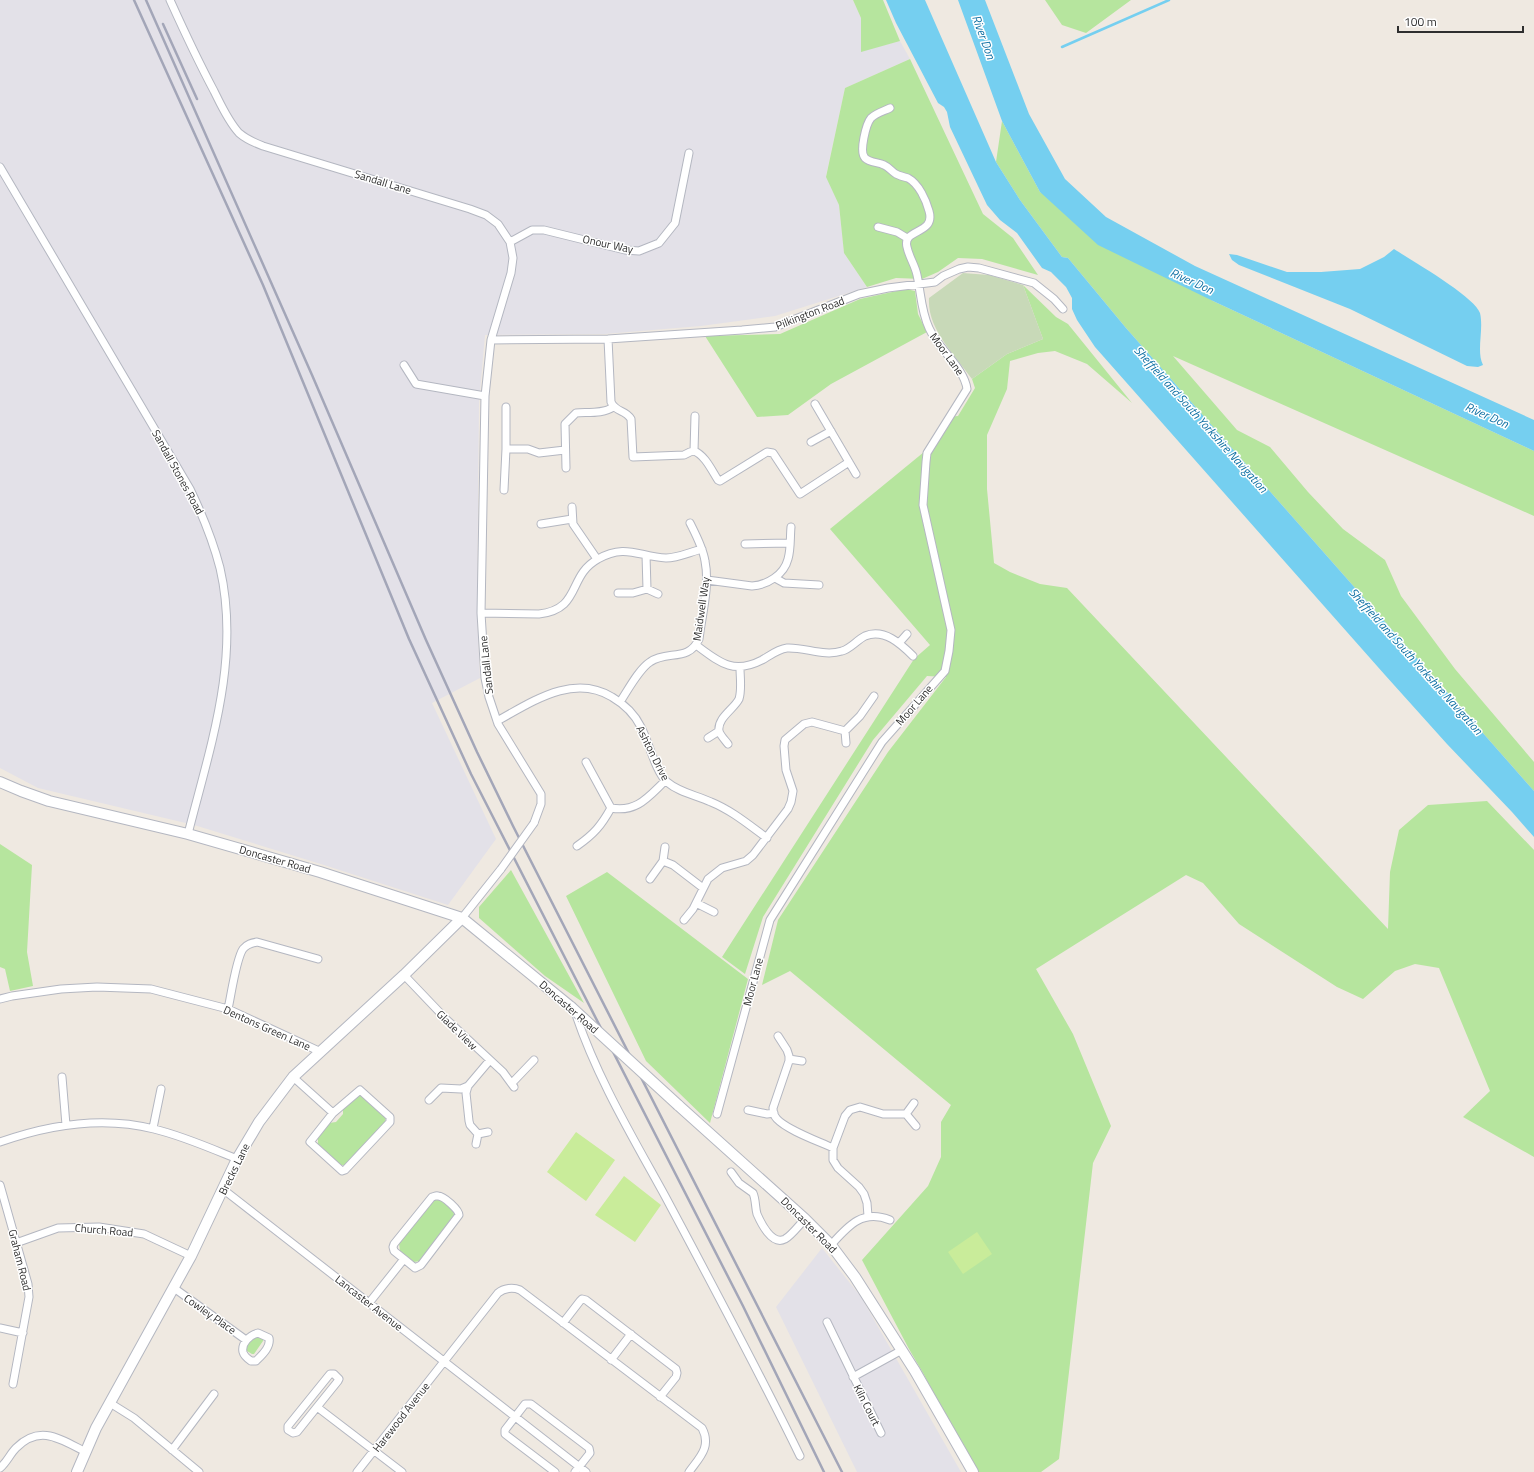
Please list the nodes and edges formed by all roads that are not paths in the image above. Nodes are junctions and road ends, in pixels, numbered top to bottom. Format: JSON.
{"nodes":[{"id":1,"x":170,"y":0,"type":"edge"},
{"id":2,"x":890,"y":108,"type":"dead end"},
{"id":3,"x":689,"y":153,"type":"dead end"},
{"id":4,"x":0,"y":167,"type":"edge"},
{"id":5,"x":878,"y":227,"type":"dead end"},
{"id":6,"x":907,"y":238,"type":"junction"},
{"id":7,"x":510,"y":242,"type":"junction"},
{"id":8,"x":918,"y":284,"type":"junction"},
{"id":9,"x":1063,"y":310,"type":"dead end"},
{"id":10,"x":608,"y":339,"type":"junction"},
{"id":11,"x":491,"y":340,"type":"junction"},
{"id":12,"x":404,"y":365,"type":"dead end"},
{"id":13,"x":485,"y":396,"type":"junction"},
{"id":14,"x":815,"y":404,"type":"dead end"},
{"id":15,"x":506,"y":407,"type":"dead end"},
{"id":16,"x":613,"y":407,"type":"junction"},
{"id":17,"x":695,"y":416,"type":"dead end"},
{"id":18,"x":831,"y":431,"type":"junction"},
{"id":19,"x":811,"y":442,"type":"dead end"},
{"id":20,"x":506,"y":449,"type":"junction"},
{"id":21,"x":565,"y":450,"type":"junction"},
{"id":22,"x":694,"y":451,"type":"junction"},
{"id":23,"x":849,"y":462,"type":"junction"},
{"id":24,"x":566,"y":468,"type":"dead end"},
{"id":25,"x":856,"y":474,"type":"dead end"},
{"id":26,"x":504,"y":490,"type":"dead end"},
{"id":27,"x":572,"y":507,"type":"dead end"},
{"id":28,"x":572,"y":519,"type":"junction"},
{"id":29,"x":690,"y":523,"type":"dead end"},
{"id":30,"x":541,"y":524,"type":"dead end"},
{"id":31,"x":791,"y":527,"type":"dead end"},
{"id":32,"x":790,"y":543,"type":"junction"},
{"id":33,"x":745,"y":544,"type":"dead end"},
{"id":34,"x":702,"y":549,"type":"junction"},
{"id":35,"x":646,"y":555,"type":"junction"},
{"id":36,"x":597,"y":559,"type":"junction"},
{"id":37,"x":775,"y":578,"type":"junction"},
{"id":38,"x":707,"y":580,"type":"junction"},
{"id":39,"x":819,"y":585,"type":"dead end"},
{"id":40,"x":647,"y":589,"type":"junction"},
{"id":41,"x":618,"y":593,"type":"dead end"},
{"id":42,"x":658,"y":594,"type":"dead end"},
{"id":43,"x":481,"y":613,"type":"junction"},
{"id":44,"x":907,"y":634,"type":"dead end"},
{"id":45,"x":899,"y":643,"type":"junction"},
{"id":46,"x":696,"y":646,"type":"junction"},
{"id":47,"x":913,"y":656,"type":"dead end"},
{"id":48,"x":740,"y":668,"type":"junction"},
{"id":49,"x":874,"y":696,"type":"dead end"},
{"id":50,"x":620,"y":702,"type":"junction"},
{"id":51,"x":497,"y":721,"type":"junction"},
{"id":52,"x":720,"y":731,"type":"junction"},
{"id":53,"x":845,"y":732,"type":"junction"},
{"id":54,"x":708,"y":738,"type":"dead end"},
{"id":55,"x":846,"y":743,"type":"dead end"},
{"id":56,"x":728,"y":744,"type":"dead end"},
{"id":57,"x":586,"y":762,"type":"dead end"},
{"id":58,"x":665,"y":781,"type":"junction"},
{"id":59,"x":0,"y":782,"type":"edge"},
{"id":60,"x":611,"y":808,"type":"junction"},
{"id":61,"x":188,"y":834,"type":"junction"},
{"id":62,"x":766,"y":838,"type":"junction"},
{"id":63,"x":577,"y":846,"type":"dead end"},
{"id":64,"x":665,"y":846,"type":"dead end"},
{"id":65,"x":663,"y":861,"type":"junction"},
{"id":66,"x":650,"y":879,"type":"dead end"},
{"id":67,"x":703,"y":888,"type":"junction"},
{"id":68,"x":696,"y":903,"type":"junction"},
{"id":69,"x":714,"y":912,"type":"dead end"},
{"id":70,"x":462,"y":918,"type":"junction"},
{"id":71,"x":684,"y":920,"type":"dead end"},
{"id":72,"x":318,"y":958,"type":"dead end"},
{"id":73,"x":404,"y":975,"type":"junction"},
{"id":74,"x":0,"y":999,"type":"edge"},
{"id":75,"x":228,"y":1009,"type":"junction"},
{"id":76,"x":573,"y":1009,"type":"junction"},
{"id":77,"x":778,"y":1036,"type":"dead end"},
{"id":78,"x":321,"y":1052,"type":"junction"},
{"id":79,"x":789,"y":1059,"type":"junction"},
{"id":80,"x":490,"y":1060,"type":"junction"},
{"id":81,"x":534,"y":1060,"type":"dead end"},
{"id":82,"x":802,"y":1061,"type":"dead end"},
{"id":83,"x":62,"y":1077,"type":"dead end"},
{"id":84,"x":293,"y":1077,"type":"junction"},
{"id":85,"x":468,"y":1086,"type":"junction"},
{"id":86,"x":161,"y":1089,"type":"dead end"},
{"id":87,"x":429,"y":1100,"type":"dead end"},
{"id":88,"x":914,"y":1103,"type":"dead end"},
{"id":89,"x":748,"y":1110,"type":"dead end"},
{"id":90,"x":333,"y":1113,"type":"junction"},
{"id":91,"x":774,"y":1113,"type":"junction"},
{"id":92,"x":717,"y":1114,"type":"dead end"},
{"id":93,"x":906,"y":1114,"type":"junction"},
{"id":94,"x":66,"y":1125,"type":"junction"},
{"id":95,"x":916,"y":1126,"type":"dead end"},
{"id":96,"x":153,"y":1128,"type":"junction"},
{"id":97,"x":488,"y":1132,"type":"dead end"},
{"id":98,"x":478,"y":1134,"type":"junction"},
{"id":99,"x":0,"y":1142,"type":"edge"},
{"id":100,"x":476,"y":1144,"type":"dead end"},
{"id":101,"x":833,"y":1148,"type":"junction"},
{"id":102,"x":237,"y":1159,"type":"junction"},
{"id":103,"x":731,"y":1172,"type":"dead end"},
{"id":104,"x":0,"y":1185,"type":"edge"},
{"id":105,"x":224,"y":1190,"type":"junction"},
{"id":106,"x":868,"y":1216,"type":"junction"},
{"id":107,"x":805,"y":1219,"type":"junction"},
{"id":108,"x":890,"y":1220,"type":"dead end"},
{"id":109,"x":16,"y":1243,"type":"junction"},
{"id":110,"x":831,"y":1245,"type":"junction"},
{"id":111,"x":191,"y":1256,"type":"junction"},
{"id":112,"x":404,"y":1260,"type":"junction"},
{"id":113,"x":174,"y":1288,"type":"junction"},
{"id":114,"x":369,"y":1303,"type":"junction"},
{"id":115,"x":826,"y":1322,"type":"dead end"},
{"id":116,"x":563,"y":1323,"type":"junction"},
{"id":117,"x":0,"y":1328,"type":"edge"},
{"id":118,"x":22,"y":1333,"type":"junction"},
{"id":119,"x":631,"y":1334,"type":"junction"},
{"id":120,"x":246,"y":1340,"type":"dead end"},
{"id":121,"x":902,"y":1350,"type":"junction"},
{"id":122,"x":611,"y":1360,"type":"junction"},
{"id":123,"x":444,"y":1362,"type":"junction"},
{"id":124,"x":853,"y":1377,"type":"junction"},
{"id":125,"x":13,"y":1384,"type":"dead end"},
{"id":126,"x":214,"y":1394,"type":"dead end"},
{"id":127,"x":660,"y":1397,"type":"junction"},
{"id":128,"x":110,"y":1403,"type":"junction"},
{"id":129,"x":317,"y":1407,"type":"junction"},
{"id":130,"x":515,"y":1416,"type":"junction"},
{"id":131,"x":881,"y":1433,"type":"dead end"},
{"id":132,"x":172,"y":1450,"type":"junction"},
{"id":133,"x":374,"y":1451,"type":"junction"},
{"id":134,"x":86,"y":1452,"type":"junction"},
{"id":135,"x":800,"y":1456,"type":"dead end"},
{"id":136,"x":0,"y":1468,"type":"edge"},
{"id":137,"x":577,"y":1469,"type":"edge"},
{"id":138,"x":77,"y":1472,"type":"edge"},
{"id":139,"x":199,"y":1472,"type":"edge"},
{"id":140,"x":357,"y":1472,"type":"edge"},
{"id":141,"x":402,"y":1472,"type":"edge"},
{"id":142,"x":555,"y":1472,"type":"edge"},
{"id":143,"x":586,"y":1472,"type":"edge"},
{"id":144,"x":689,"y":1472,"type":"edge"},
{"id":145,"x":973,"y":1472,"type":"edge"}],
"edges":[{"from":1,"to":7,"type":"street","name":"Sandall Lane"},
{"from":2,"to":6,"type":"street"},
{"from":3,"to":7,"type":"street","name":"Onour Way"},
{"from":4,"to":61,"type":"street","name":"Sandall Stones Road"},
{"from":5,"to":6,"type":"street"},
{"from":6,"to":8,"type":"street","name":"Moor Lane"},
{"from":7,"to":11,"type":"street","name":"Sandall Lane"},
{"from":8,"to":9,"type":"street","name":"Pilkington Road"},
{"from":8,"to":10,"type":"street","name":"Pilkington Road"},
{"from":8,"to":92,"type":"street","name":"Moor Lane"},
{"from":10,"to":11,"type":"street","name":"Pilkington Road"},
{"from":10,"to":16,"type":"street"},
{"from":11,"to":13,"type":"street","name":"Sandall Lane"},
{"from":12,"to":13,"type":"street"},
{"from":13,"to":43,"type":"street","name":"Sandall Lane"},
{"from":14,"to":18,"type":"street"},
{"from":15,"to":20,"type":"street"},
{"from":16,"to":21,"type":"street"},
{"from":16,"to":22,"type":"street"},
{"from":17,"to":22,"type":"street"},
{"from":18,"to":19,"type":"street"},
{"from":18,"to":23,"type":"street"},
{"from":20,"to":21,"type":"street"},
{"from":20,"to":26,"type":"street"},
{"from":21,"to":24,"type":"street"},
{"from":22,"to":23,"type":"street"},
{"from":23,"to":25,"type":"street"},
{"from":27,"to":28,"type":"street"},
{"from":28,"to":30,"type":"street"},
{"from":28,"to":36,"type":"street"},
{"from":29,"to":34,"type":"street","name":"Maidwell Way"},
{"from":31,"to":32,"type":"street"},
{"from":32,"to":33,"type":"street"},
{"from":32,"to":37,"type":"street"},
{"from":34,"to":35,"type":"street"},
{"from":34,"to":38,"type":"street","name":"Maidwell Way"},
{"from":35,"to":36,"type":"street"},
{"from":35,"to":40,"type":"street"},
{"from":36,"to":43,"type":"street"},
{"from":37,"to":38,"type":"street"},
{"from":37,"to":39,"type":"street"},
{"from":38,"to":46,"type":"street","name":"Maidwell Way"},
{"from":40,"to":41,"type":"street"},
{"from":40,"to":42,"type":"street"},
{"from":43,"to":51,"type":"street","name":"Sandall Lane"},
{"from":44,"to":45,"type":"street"},
{"from":45,"to":47,"type":"street"},
{"from":45,"to":48,"type":"street"},
{"from":46,"to":48,"type":"street"},
{"from":46,"to":50,"type":"street","name":"Maidwell Way"},
{"from":48,"to":52,"type":"street"},
{"from":49,"to":53,"type":"street"},
{"from":50,"to":51,"type":"street","name":"Ashton Drive"},
{"from":50,"to":58,"type":"street","name":"Ashton Drive"},
{"from":51,"to":70,"type":"street","name":"Sandall Lane","bridge":true},
{"from":52,"to":54,"type":"street"},
{"from":52,"to":56,"type":"street"},
{"from":53,"to":55,"type":"street"},
{"from":53,"to":62,"type":"street"},
{"from":57,"to":60,"type":"street"},
{"from":58,"to":60,"type":"street"},
{"from":58,"to":62,"type":"street","name":"Ashton Drive"},
{"from":59,"to":61,"type":"street","name":"Doncaster Road"},
{"from":60,"to":63,"type":"street"},
{"from":61,"to":70,"type":"street","name":"Doncaster Road"},
{"from":62,"to":67,"type":"street"},
{"from":64,"to":65,"type":"street"},
{"from":65,"to":66,"type":"street"},
{"from":65,"to":67,"type":"street"},
{"from":67,"to":68,"type":"street"},
{"from":68,"to":69,"type":"street"},
{"from":68,"to":71,"type":"street"},
{"from":70,"to":73,"type":"street","name":"Brecks Lane"},
{"from":70,"to":76,"type":"street","name":"Doncaster Road"},
{"from":72,"to":75,"type":"street"},
{"from":73,"to":78,"type":"street","name":"Brecks Lane"},
{"from":73,"to":80,"type":"street","name":"Glade View"},
{"from":74,"to":75,"type":"street","name":"Dentons Green Lane"},
{"from":75,"to":78,"type":"street","name":"Dentons Green Lane"},
{"from":76,"to":107,"type":"street","name":"Doncaster Road","bridge":true},
{"from":76,"to":135,"type":"street"},
{"from":77,"to":79,"type":"street"},
{"from":78,"to":84,"type":"street","name":"Brecks Lane"},
{"from":79,"to":82,"type":"street"},
{"from":79,"to":91,"type":"street"},
{"from":80,"to":81,"type":"street","name":"Glade View"},
{"from":80,"to":85,"type":"street"},
{"from":83,"to":94,"type":"street"},
{"from":84,"to":90,"type":"street"},
{"from":84,"to":102,"type":"street","name":"Brecks Lane"},
{"from":85,"to":87,"type":"street"},
{"from":85,"to":98,"type":"street"},
{"from":86,"to":96,"type":"street"},
{"from":88,"to":93,"type":"street"},
{"from":89,"to":91,"type":"street"},
{"from":90,"to":90,"type":"street"},
{"from":91,"to":101,"type":"street"},
{"from":93,"to":95,"type":"street"},
{"from":93,"to":101,"type":"street"},
{"from":94,"to":96,"type":"street"},
{"from":94,"to":99,"type":"street"},
{"from":96,"to":102,"type":"street"},
{"from":97,"to":98,"type":"street"},
{"from":98,"to":100,"type":"street"},
{"from":101,"to":106,"type":"street"},
{"from":102,"to":105,"type":"street","name":"Brecks Lane"},
{"from":103,"to":107,"type":"street"},
{"from":104,"to":109,"type":"street","name":"Graham Road"},
{"from":105,"to":111,"type":"street","name":"Brecks Lane"},
{"from":105,"to":114,"type":"street","name":"Lancaster Avenue"},
{"from":106,"to":108,"type":"street"},
{"from":106,"to":110,"type":"street"},
{"from":107,"to":110,"type":"street","name":"Doncaster Road"},
{"from":109,"to":111,"type":"street","name":"Church Road"},
{"from":109,"to":118,"type":"street","name":"Graham Road"},
{"from":110,"to":121,"type":"street","name":"Doncaster Road"},
{"from":111,"to":113,"type":"street","name":"Brecks Lane"},
{"from":112,"to":112,"type":"street"},
{"from":112,"to":114,"type":"street"},
{"from":113,"to":120,"type":"street","name":"Cowley Place"},
{"from":113,"to":128,"type":"street","name":"Brecks Lane"},
{"from":114,"to":123,"type":"street","name":"Lancaster Avenue"},
{"from":115,"to":124,"type":"street","name":"Kiln Court"},
{"from":116,"to":119,"type":"street"},
{"from":116,"to":122,"type":"street"},
{"from":116,"to":123,"type":"street","name":"Harewood Avenue"},
{"from":117,"to":118,"type":"street"},
{"from":118,"to":125,"type":"street","name":"Graham Road"},
{"from":119,"to":122,"type":"street"},
{"from":119,"to":127,"type":"street"},
{"from":121,"to":124,"type":"street","name":"Kiln Court"},
{"from":121,"to":145,"type":"street","name":"Doncaster Road"},
{"from":122,"to":127,"type":"street"},
{"from":123,"to":130,"type":"street","name":"Lancaster Avenue"},
{"from":123,"to":133,"type":"street","name":"Harewood Avenue"},
{"from":124,"to":131,"type":"street","name":"Kiln Court"},
{"from":126,"to":132,"type":"street"},
{"from":127,"to":144,"type":"street"},
{"from":128,"to":132,"type":"street"},
{"from":128,"to":134,"type":"street","name":"Brecks Lane"},
{"from":129,"to":129,"type":"street"},
{"from":129,"to":133,"type":"street"},
{"from":130,"to":137,"type":"street","name":"Lancaster Avenue"},
{"from":130,"to":137,"type":"street"},
{"from":130,"to":142,"type":"street"},
{"from":132,"to":139,"type":"street"},
{"from":133,"to":140,"type":"street","name":"Harewood Avenue"},
{"from":133,"to":141,"type":"street"},
{"from":134,"to":136,"type":"street"},
{"from":134,"to":138,"type":"street","name":"Brecks Lane"},
{"from":137,"to":143,"type":"street","name":"Lancaster Avenue"}]}
